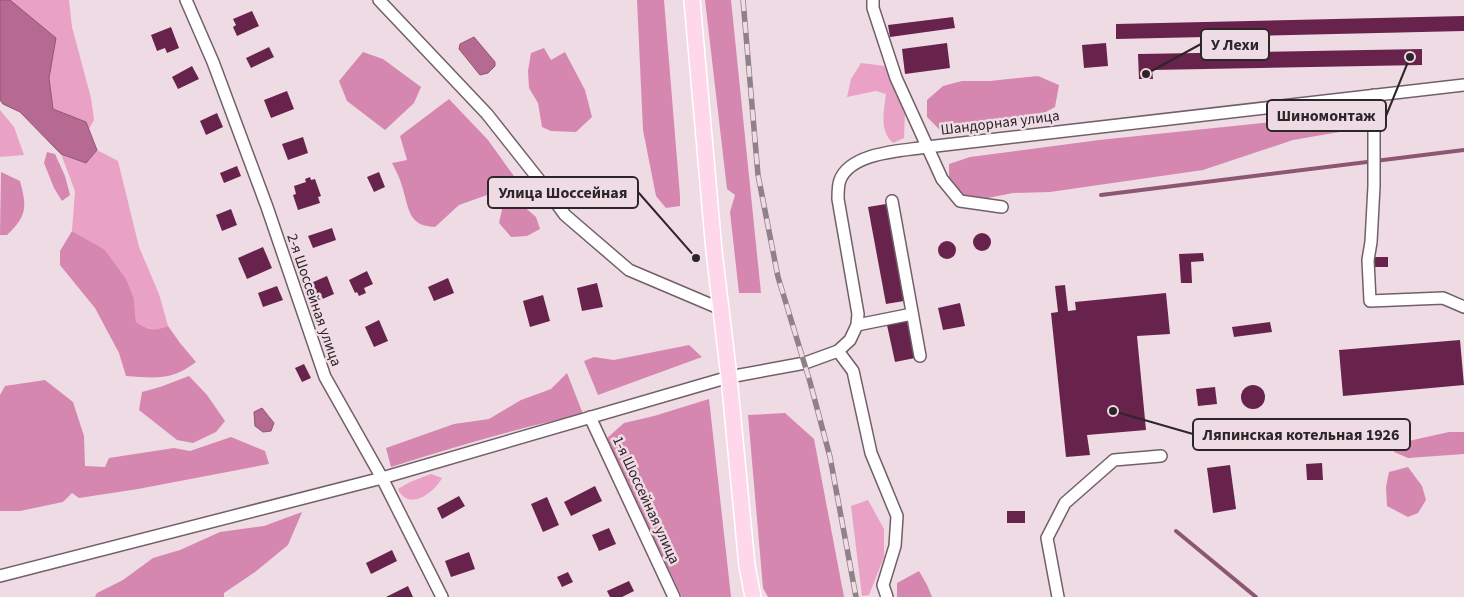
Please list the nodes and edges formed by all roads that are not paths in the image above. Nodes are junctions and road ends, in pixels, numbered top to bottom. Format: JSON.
{"nodes":[{"id":1,"x":186,"y":0,"type":"edge"},
{"id":2,"x":379,"y":0,"type":"edge"},
{"id":3,"x":692,"y":0,"type":"edge"},
{"id":4,"x":873,"y":0,"type":"edge"},
{"id":5,"x":1464,"y":85,"type":"edge"},
{"id":6,"x":1374,"y":95,"type":"junction"},
{"id":7,"x":927,"y":147,"type":"junction"},
{"id":8,"x":892,"y":201,"type":"dead end"},
{"id":9,"x":1002,"y":207,"type":"dead end"},
{"id":10,"x":1464,"y":307,"type":"edge"},
{"id":11,"x":721,"y":309,"type":"junction"},
{"id":12,"x":912,"y":314,"type":"junction"},
{"id":13,"x":857,"y":324,"type":"junction"},
{"id":14,"x":838,"y":351,"type":"junction"},
{"id":15,"x":920,"y":356,"type":"dead end"},
{"id":16,"x":730,"y":377,"type":"junction"},
{"id":17,"x":590,"y":417,"type":"junction"},
{"id":18,"x":1161,"y":456,"type":"dead end"},
{"id":19,"x":382,"y":478,"type":"junction"},
{"id":20,"x":0,"y":576,"type":"edge"},
{"id":21,"x":442,"y":597,"type":"edge"},
{"id":22,"x":674,"y":597,"type":"edge"},
{"id":23,"x":753,"y":597,"type":"edge"},
{"id":24,"x":887,"y":597,"type":"edge"},
{"id":25,"x":1058,"y":597,"type":"edge"}],
"edges":[{"from":1,"to":19,"type":"street","name":"2-я Шоссейная улица"},
{"from":2,"to":11,"type":"street"},
{"from":3,"to":11,"type":"main road"},
{"from":4,"to":7,"type":"street"},
{"from":5,"to":6,"type":"street","name":"Шандорная улица"},
{"from":6,"to":7,"type":"street","name":"Шандорная улица"},
{"from":6,"to":10,"type":"street"},
{"from":7,"to":9,"type":"street"},
{"from":7,"to":13,"type":"street","name":"Шандорная улица"},
{"from":8,"to":12,"type":"street"},
{"from":11,"to":16,"type":"main road"},
{"from":12,"to":13,"type":"street"},
{"from":12,"to":15,"type":"street"},
{"from":13,"to":14,"type":"street"},
{"from":14,"to":16,"type":"street"},
{"from":14,"to":24,"type":"street"},
{"from":16,"to":17,"type":"street"},
{"from":16,"to":23,"type":"main road"},
{"from":17,"to":19,"type":"street"},
{"from":17,"to":22,"type":"street","name":"1-я Шоссейная улица"},
{"from":18,"to":25,"type":"street"},
{"from":19,"to":20,"type":"street"},
{"from":19,"to":21,"type":"street","name":"2-я Шоссейная улица"}]}
